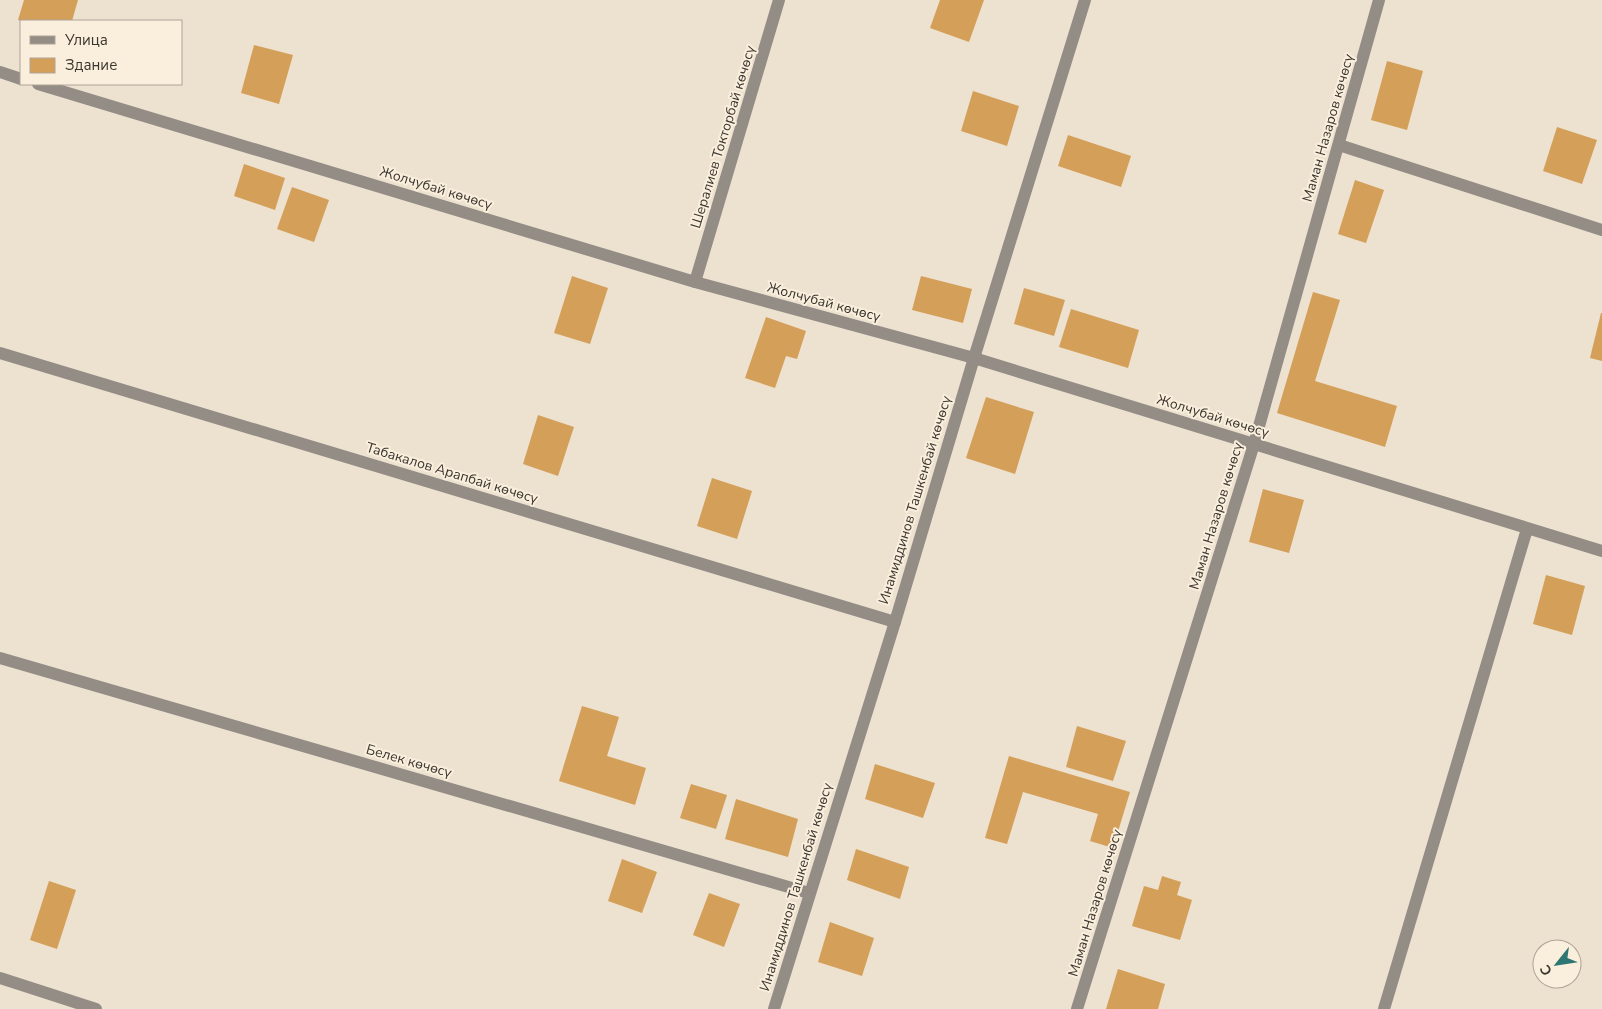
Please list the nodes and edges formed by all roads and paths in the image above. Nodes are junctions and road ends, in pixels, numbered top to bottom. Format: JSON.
{"nodes":[{"id":1,"x":779,"y":0,"type":"edge"},
{"id":2,"x":1085,"y":0,"type":"edge"},
{"id":3,"x":1380,"y":0,"type":"edge"},
{"id":4,"x":0,"y":72,"type":"edge"},
{"id":5,"x":20,"y":79,"type":"edge"},
{"id":6,"x":41,"y":85,"type":"edge"},
{"id":7,"x":1339,"y":145,"type":"junction"},
{"id":8,"x":1602,"y":230,"type":"edge"},
{"id":9,"x":695,"y":282,"type":"junction"},
{"id":10,"x":0,"y":353,"type":"edge"},
{"id":11,"x":974,"y":358,"type":"junction"},
{"id":12,"x":1254,"y":444,"type":"junction"},
{"id":13,"x":1527,"y":529,"type":"junction"},
{"id":14,"x":1602,"y":552,"type":"edge"},
{"id":15,"x":895,"y":622,"type":"junction"},
{"id":16,"x":0,"y":658,"type":"edge"},
{"id":17,"x":809,"y":893,"type":"junction"},
{"id":18,"x":0,"y":978,"type":"edge"},
{"id":19,"x":96,"y":1009,"type":"edge"},
{"id":20,"x":774,"y":1009,"type":"edge"},
{"id":21,"x":1077,"y":1009,"type":"edge"},
{"id":22,"x":1384,"y":1009,"type":"edge"}],
"edges":[{"from":1,"to":9,"type":"street","name":"Шералиев Токторбай көчөсү"},
{"from":2,"to":11,"type":"street","name":"Инамиддинов Ташкенбай көчөсү"},
{"from":3,"to":7,"type":"street","name":"Маман Назаров көчөсү"},
{"from":4,"to":5,"type":"street"},
{"from":6,"to":9,"type":"street","name":"Жолчубай көчөсү"},
{"from":7,"to":8,"type":"street"},
{"from":7,"to":12,"type":"street","name":"Маман Назаров көчөсү"},
{"from":9,"to":11,"type":"street","name":"Жолчубай көчөсү"},
{"from":10,"to":15,"type":"street","name":"Табакалов Арапбай көчөсү"},
{"from":11,"to":12,"type":"street","name":"Жолчубай көчөсү"},
{"from":11,"to":15,"type":"street","name":"Инамиддинов Ташкенбай көчөсү"},
{"from":12,"to":13,"type":"street","name":"Жолчубай көчөсү"},
{"from":12,"to":21,"type":"street","name":"Маман Назаров көчөсү"},
{"from":13,"to":14,"type":"street","name":"Жолчубай көчөсү"},
{"from":13,"to":22,"type":"street"},
{"from":15,"to":17,"type":"street","name":"Инамиддинов Ташкенбай көчөсү"},
{"from":16,"to":17,"type":"street","name":"Белек көчөсү"},
{"from":17,"to":20,"type":"street","name":"Инамиддинов Ташкенбай көчөсү"},
{"from":18,"to":19,"type":"street"}]}
